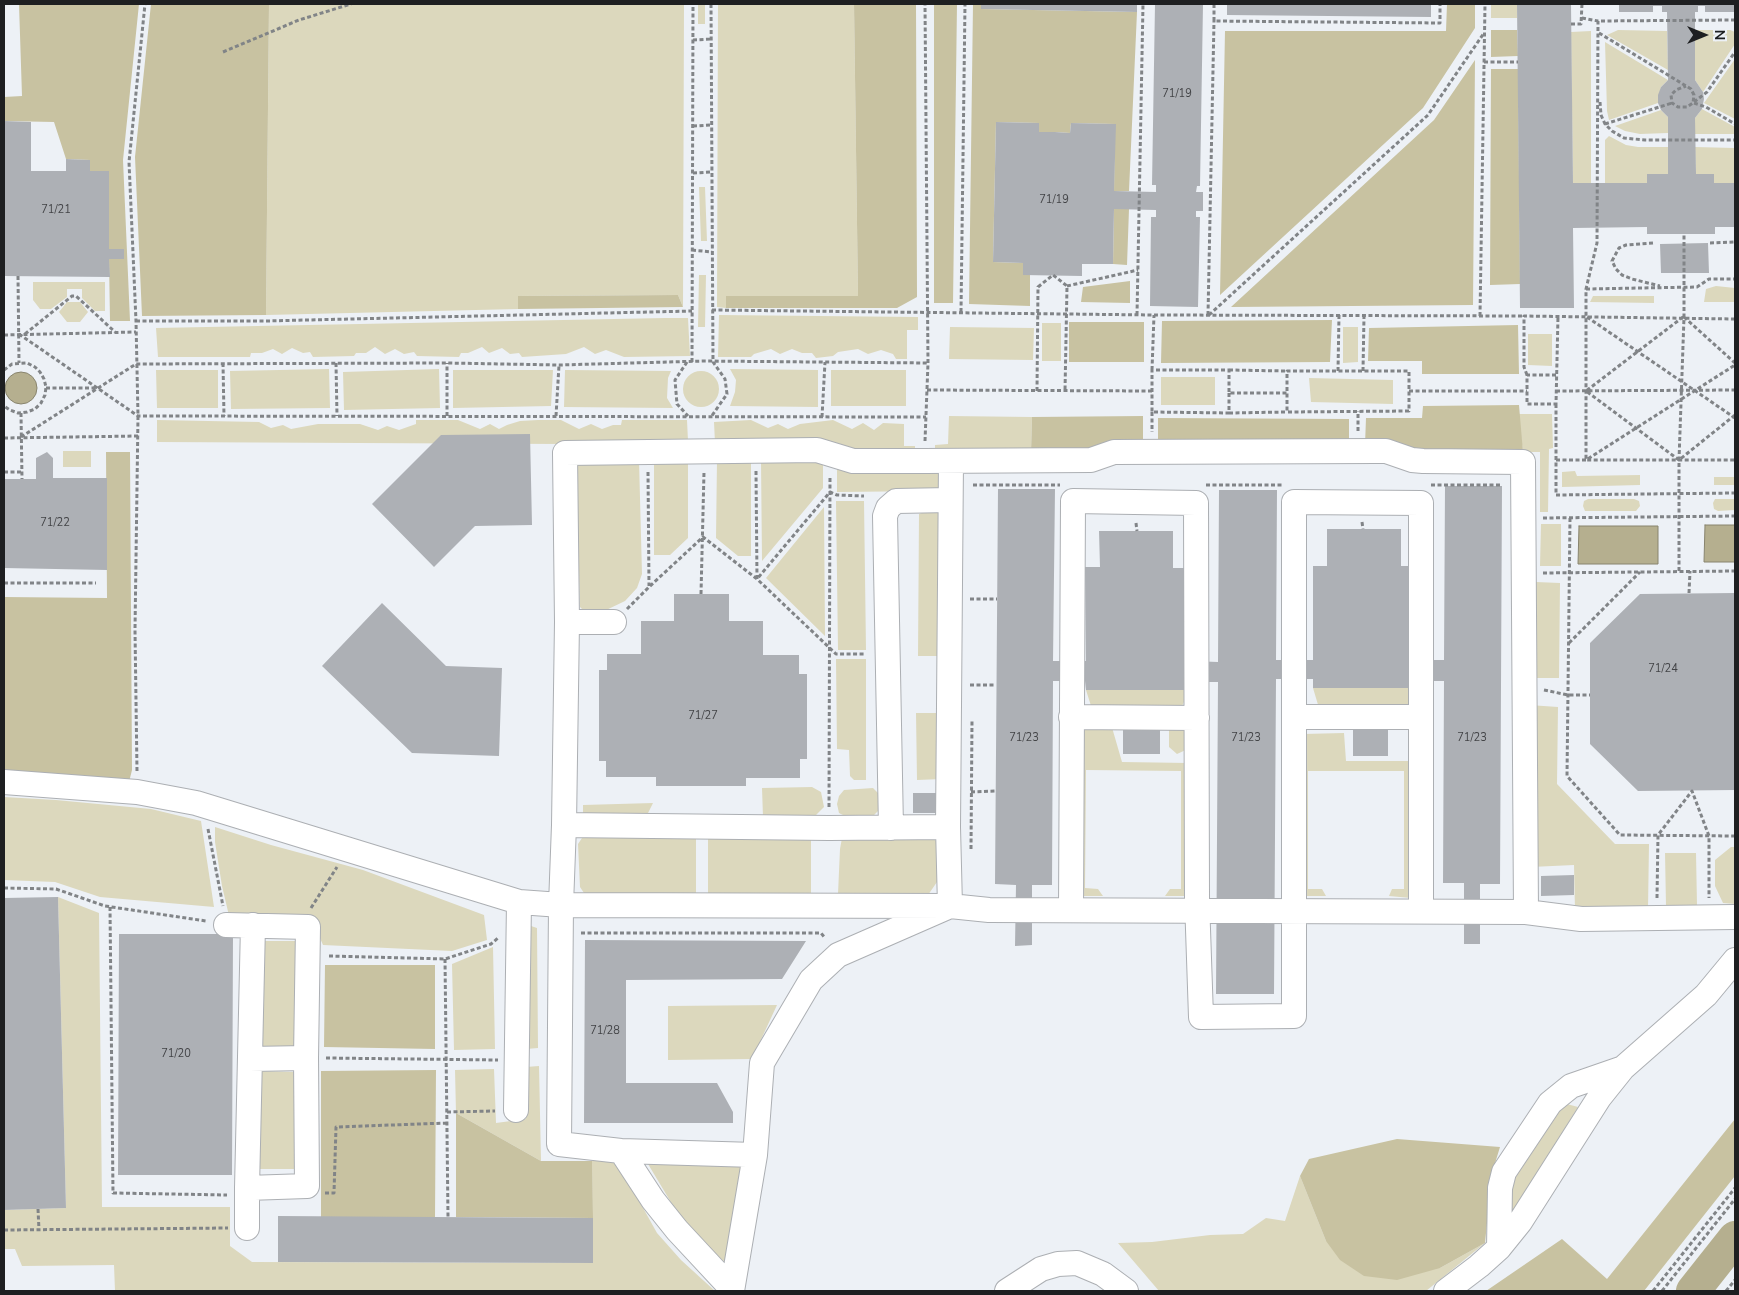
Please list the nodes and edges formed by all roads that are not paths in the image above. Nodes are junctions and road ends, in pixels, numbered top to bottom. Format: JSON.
{"nodes":[{"id":1,"x":951,"y":461,"type":"junction"},
{"id":2,"x":958,"y":490,"type":"junction"},
{"id":3,"x":567,"y":622,"type":"junction"},
{"id":4,"x":614,"y":622,"type":"road end"},
{"id":5,"x":1071,"y":717,"type":"junction"},
{"id":6,"x":1294,"y":717,"type":"junction"},
{"id":7,"x":1421,"y":717,"type":"junction"},
{"id":8,"x":1197,"y":718,"type":"junction"},
{"id":9,"x":4,"y":782,"type":"edge"},
{"id":10,"x":564,"y":825,"type":"junction"},
{"id":11,"x":948,"y":827,"type":"junction"},
{"id":12,"x":891,"y":828,"type":"junction"},
{"id":13,"x":561,"y":905,"type":"junction"},
{"id":14,"x":950,"y":906,"type":"junction"},
{"id":15,"x":1071,"y":910,"type":"junction"},
{"id":16,"x":1198,"y":910,"type":"junction"},
{"id":17,"x":1294,"y":911,"type":"junction"},
{"id":18,"x":1421,"y":911,"type":"junction"},
{"id":19,"x":518,"y":912,"type":"junction"},
{"id":20,"x":1526,"y":912,"type":"junction"},
{"id":21,"x":1735,"y":917,"type":"edge"},
{"id":22,"x":226,"y":924,"type":"road end"},
{"id":23,"x":253,"y":925,"type":"junction"},
{"id":24,"x":1735,"y":960,"type":"edge"},
{"id":25,"x":306,"y":1058,"type":"junction"},
{"id":26,"x":250,"y":1059,"type":"junction"},
{"id":27,"x":1622,"y":1068,"type":"junction"},
{"id":28,"x":516,"y":1110,"type":"road end"},
{"id":29,"x":621,"y":1151,"type":"junction"},
{"id":30,"x":755,"y":1155,"type":"junction"},
{"id":31,"x":247,"y":1191,"type":"junction"},
{"id":32,"x":247,"y":1228,"type":"road end"},
{"id":33,"x":1499,"y":1248,"type":"junction"},
{"id":34,"x":731,"y":1290,"type":"edge"},
{"id":35,"x":1007,"y":1291,"type":"edge"},
{"id":36,"x":1126,"y":1291,"type":"edge"},
{"id":37,"x":1446,"y":1291,"type":"edge"}],
"edges":[{"from":1,"to":2,"type":"street"},
{"from":1,"to":3,"type":"street"},
{"from":1,"to":20,"type":"street"},
{"from":2,"to":11,"type":"street"},
{"from":2,"to":12,"type":"street"},
{"from":3,"to":4,"type":"street"},
{"from":3,"to":10,"type":"street"},
{"from":5,"to":8,"type":"street"},
{"from":5,"to":8,"type":"street"},
{"from":5,"to":15,"type":"street"},
{"from":6,"to":7,"type":"street"},
{"from":6,"to":7,"type":"street"},
{"from":6,"to":17,"type":"street"},
{"from":7,"to":18,"type":"street"},
{"from":8,"to":16,"type":"street"},
{"from":9,"to":19,"type":"street"},
{"from":10,"to":12,"type":"street"},
{"from":10,"to":13,"type":"street"},
{"from":11,"to":12,"type":"street"},
{"from":11,"to":14,"type":"street"},
{"from":13,"to":14,"type":"street"},
{"from":13,"to":19,"type":"street"},
{"from":13,"to":29,"type":"street"},
{"from":14,"to":15,"type":"street"},
{"from":14,"to":30,"type":"street"},
{"from":15,"to":16,"type":"street"},
{"from":16,"to":17,"type":"street"},
{"from":16,"to":17,"type":"street"},
{"from":17,"to":18,"type":"street"},
{"from":18,"to":20,"type":"street"},
{"from":19,"to":28,"type":"street"},
{"from":20,"to":21,"type":"street"},
{"from":22,"to":23,"type":"street"},
{"from":23,"to":25,"type":"street"},
{"from":23,"to":26,"type":"street"},
{"from":24,"to":27,"type":"street"},
{"from":25,"to":26,"type":"street"},
{"from":25,"to":31,"type":"street"},
{"from":26,"to":31,"type":"street"},
{"from":27,"to":33,"type":"street"},
{"from":27,"to":33,"type":"street"},
{"from":29,"to":30,"type":"street"},
{"from":29,"to":34,"type":"street"},
{"from":30,"to":34,"type":"street"},
{"from":31,"to":32,"type":"street"},
{"from":33,"to":37,"type":"street"},
{"from":35,"to":36,"type":"street"}]}
